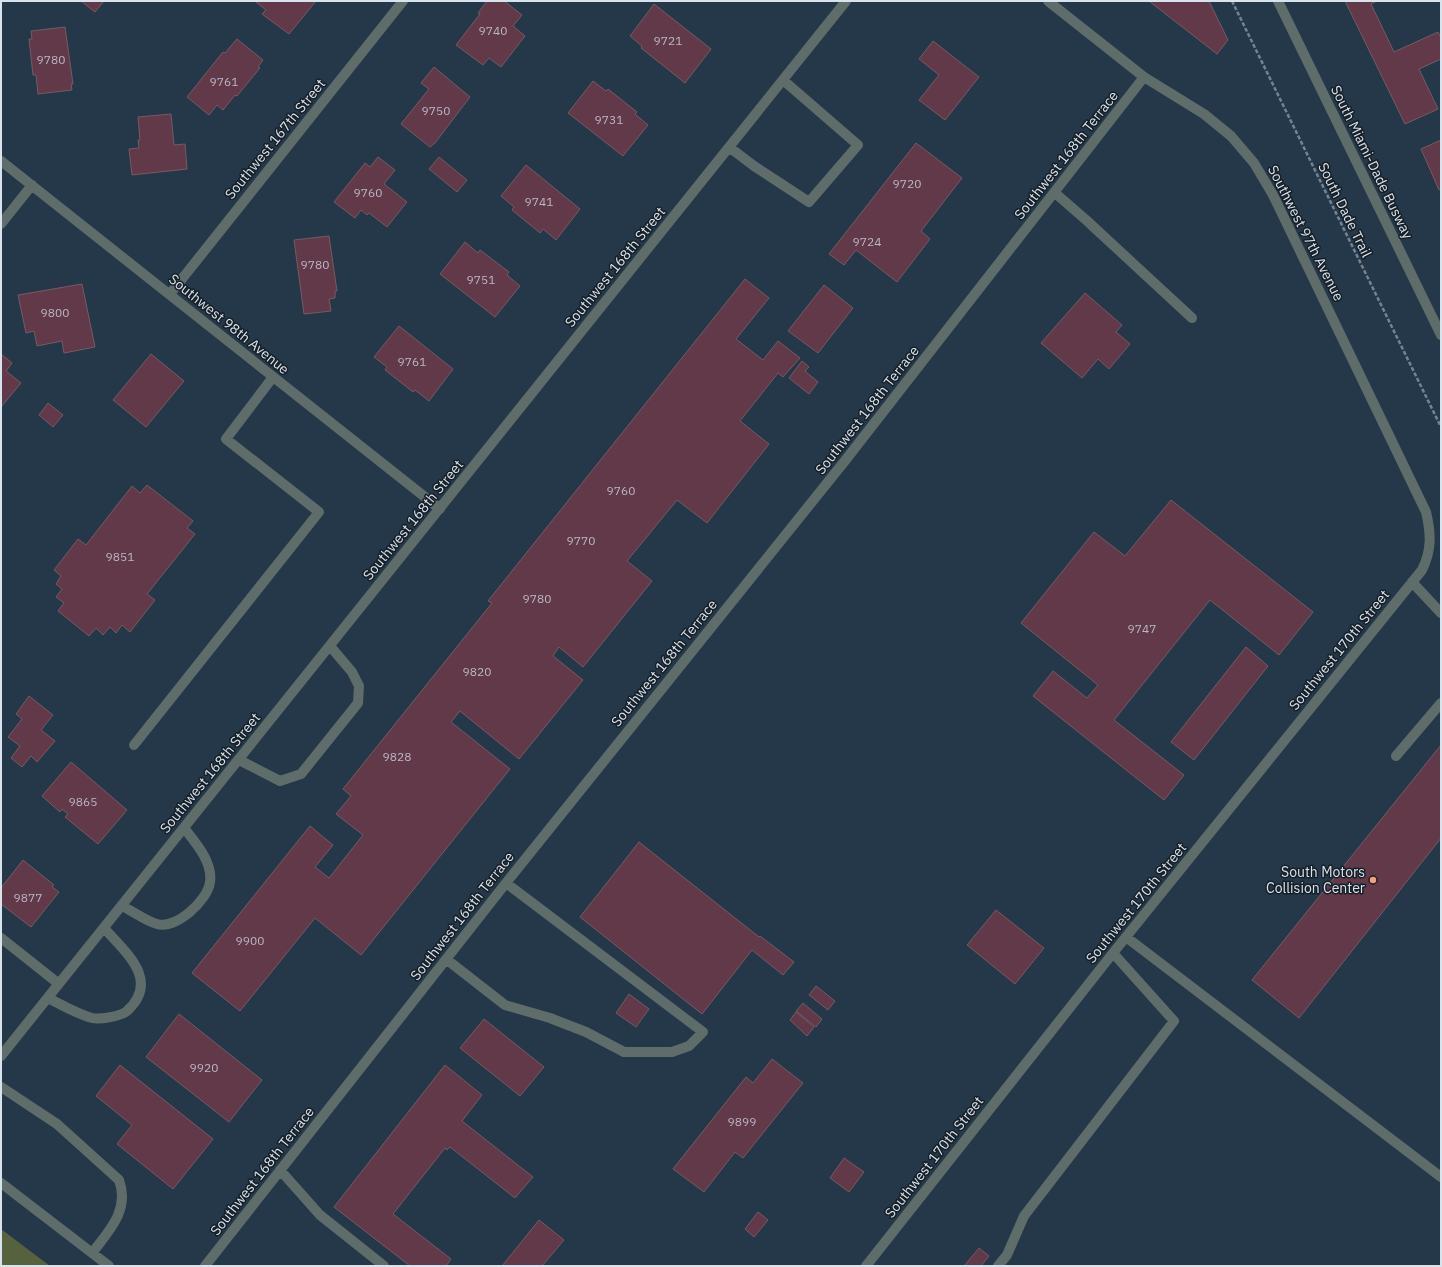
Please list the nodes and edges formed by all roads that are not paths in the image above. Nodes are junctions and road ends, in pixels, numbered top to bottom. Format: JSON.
{"nodes":[{"id":1,"x":403,"y":1,"type":"edge"},
{"id":2,"x":846,"y":1,"type":"edge"},
{"id":3,"x":1048,"y":1,"type":"edge"},
{"id":4,"x":1278,"y":1,"type":"edge"},
{"id":5,"x":1144,"y":77,"type":"junction"},
{"id":6,"x":783,"y":80,"type":"junction"},
{"id":7,"x":729,"y":147,"type":"junction"},
{"id":8,"x":1,"y":161,"type":"edge"},
{"id":9,"x":32,"y":185,"type":"junction"},
{"id":10,"x":1055,"y":193,"type":"junction"},
{"id":11,"x":1,"y":224,"type":"edge"},
{"id":12,"x":170,"y":294,"type":"junction"},
{"id":13,"x":1192,"y":318,"type":"dead end"},
{"id":14,"x":1441,"y":335,"type":"edge"},
{"id":15,"x":274,"y":377,"type":"junction"},
{"id":16,"x":440,"y":509,"type":"junction"},
{"id":17,"x":1428,"y":558,"type":"joint"},
{"id":18,"x":1412,"y":582,"type":"junction"},
{"id":19,"x":1441,"y":613,"type":"edge"},
{"id":20,"x":330,"y":646,"type":"junction"},
{"id":21,"x":1441,"y":703,"type":"edge"},
{"id":22,"x":134,"y":745,"type":"dead end"},
{"id":23,"x":1396,"y":756,"type":"dead end"},
{"id":24,"x":239,"y":760,"type":"junction"},
{"id":25,"x":184,"y":828,"type":"junction"},
{"id":26,"x":506,"y":883,"type":"junction"},
{"id":27,"x":122,"y":906,"type":"junction"},
{"id":28,"x":104,"y":928,"type":"junction"},
{"id":29,"x":1126,"y":937,"type":"junction"},
{"id":30,"x":1,"y":938,"type":"edge"},
{"id":31,"x":1113,"y":953,"type":"junction"},
{"id":32,"x":446,"y":959,"type":"junction"},
{"id":33,"x":59,"y":984,"type":"junction"},
{"id":34,"x":48,"y":998,"type":"junction"},
{"id":35,"x":1,"y":1056,"type":"edge"},
{"id":36,"x":1,"y":1087,"type":"edge"},
{"id":37,"x":280,"y":1170,"type":"junction"},
{"id":38,"x":1441,"y":1177,"type":"edge"},
{"id":39,"x":1,"y":1183,"type":"edge"},
{"id":40,"x":92,"y":1253,"type":"junction"},
{"id":41,"x":109,"y":1266,"type":"edge"},
{"id":42,"x":205,"y":1266,"type":"edge"},
{"id":43,"x":384,"y":1266,"type":"edge"},
{"id":44,"x":866,"y":1266,"type":"edge"},
{"id":45,"x":998,"y":1266,"type":"edge"}],
"edges":[{"from":1,"to":12,"type":"street","name":"Southwest 167th Street"},
{"from":2,"to":6,"type":"street","name":"Southwest 168th Street"},
{"from":3,"to":5,"type":"street","name":"Southwest 97th Avenue"},
{"from":4,"to":14,"type":"street","name":"South Miami-Dade Busway"},
{"from":5,"to":10,"type":"street","name":"Southwest 168th Terrace"},
{"from":5,"to":17,"type":"street","name":"Southwest 97th Avenue"},
{"from":6,"to":7,"type":"street","name":"Southwest 168th Street"},
{"from":6,"to":7,"type":"street"},
{"from":7,"to":16,"type":"street","name":"Southwest 168th Street"},
{"from":8,"to":9,"type":"street","name":"Southwest 98th Avenue"},
{"from":9,"to":11,"type":"street"},
{"from":9,"to":12,"type":"street","name":"Southwest 98th Avenue"},
{"from":10,"to":13,"type":"street"},
{"from":10,"to":26,"type":"street","name":"Southwest 168th Terrace"},
{"from":12,"to":15,"type":"street","name":"Southwest 98th Avenue"},
{"from":15,"to":16,"type":"street","name":"Southwest 98th Avenue"},
{"from":15,"to":22,"type":"street"},
{"from":16,"to":20,"type":"street","name":"Southwest 168th Street"},
{"from":17,"to":18,"type":"street","name":"Southwest 170th Street"},
{"from":18,"to":19,"type":"street"},
{"from":18,"to":29,"type":"street","name":"Southwest 170th Street"},
{"from":20,"to":24,"type":"street","name":"Southwest 168th Street"},
{"from":20,"to":24,"type":"street"},
{"from":21,"to":23,"type":"street"},
{"from":24,"to":25,"type":"street","name":"Southwest 168th Street"},
{"from":25,"to":27,"type":"street","name":"Southwest 168th Street"},
{"from":25,"to":27,"type":"street"},
{"from":26,"to":32,"type":"street","name":"Southwest 168th Terrace"},
{"from":26,"to":32,"type":"street"},
{"from":27,"to":28,"type":"street","name":"Southwest 168th Street"},
{"from":28,"to":33,"type":"street","name":"Southwest 168th Street"},
{"from":28,"to":34,"type":"street"},
{"from":29,"to":31,"type":"street","name":"Southwest 170th Street"},
{"from":29,"to":38,"type":"street"},
{"from":30,"to":33,"type":"street"},
{"from":31,"to":44,"type":"street","name":"Southwest 170th Street"},
{"from":31,"to":45,"type":"street"},
{"from":32,"to":37,"type":"street","name":"Southwest 168th Terrace"},
{"from":33,"to":34,"type":"street","name":"Southwest 168th Street"},
{"from":34,"to":35,"type":"street","name":"Southwest 168th Street"},
{"from":36,"to":40,"type":"street"},
{"from":37,"to":42,"type":"street","name":"Southwest 168th Terrace"},
{"from":37,"to":43,"type":"street"},
{"from":39,"to":40,"type":"street"},
{"from":40,"to":41,"type":"street"}]}
